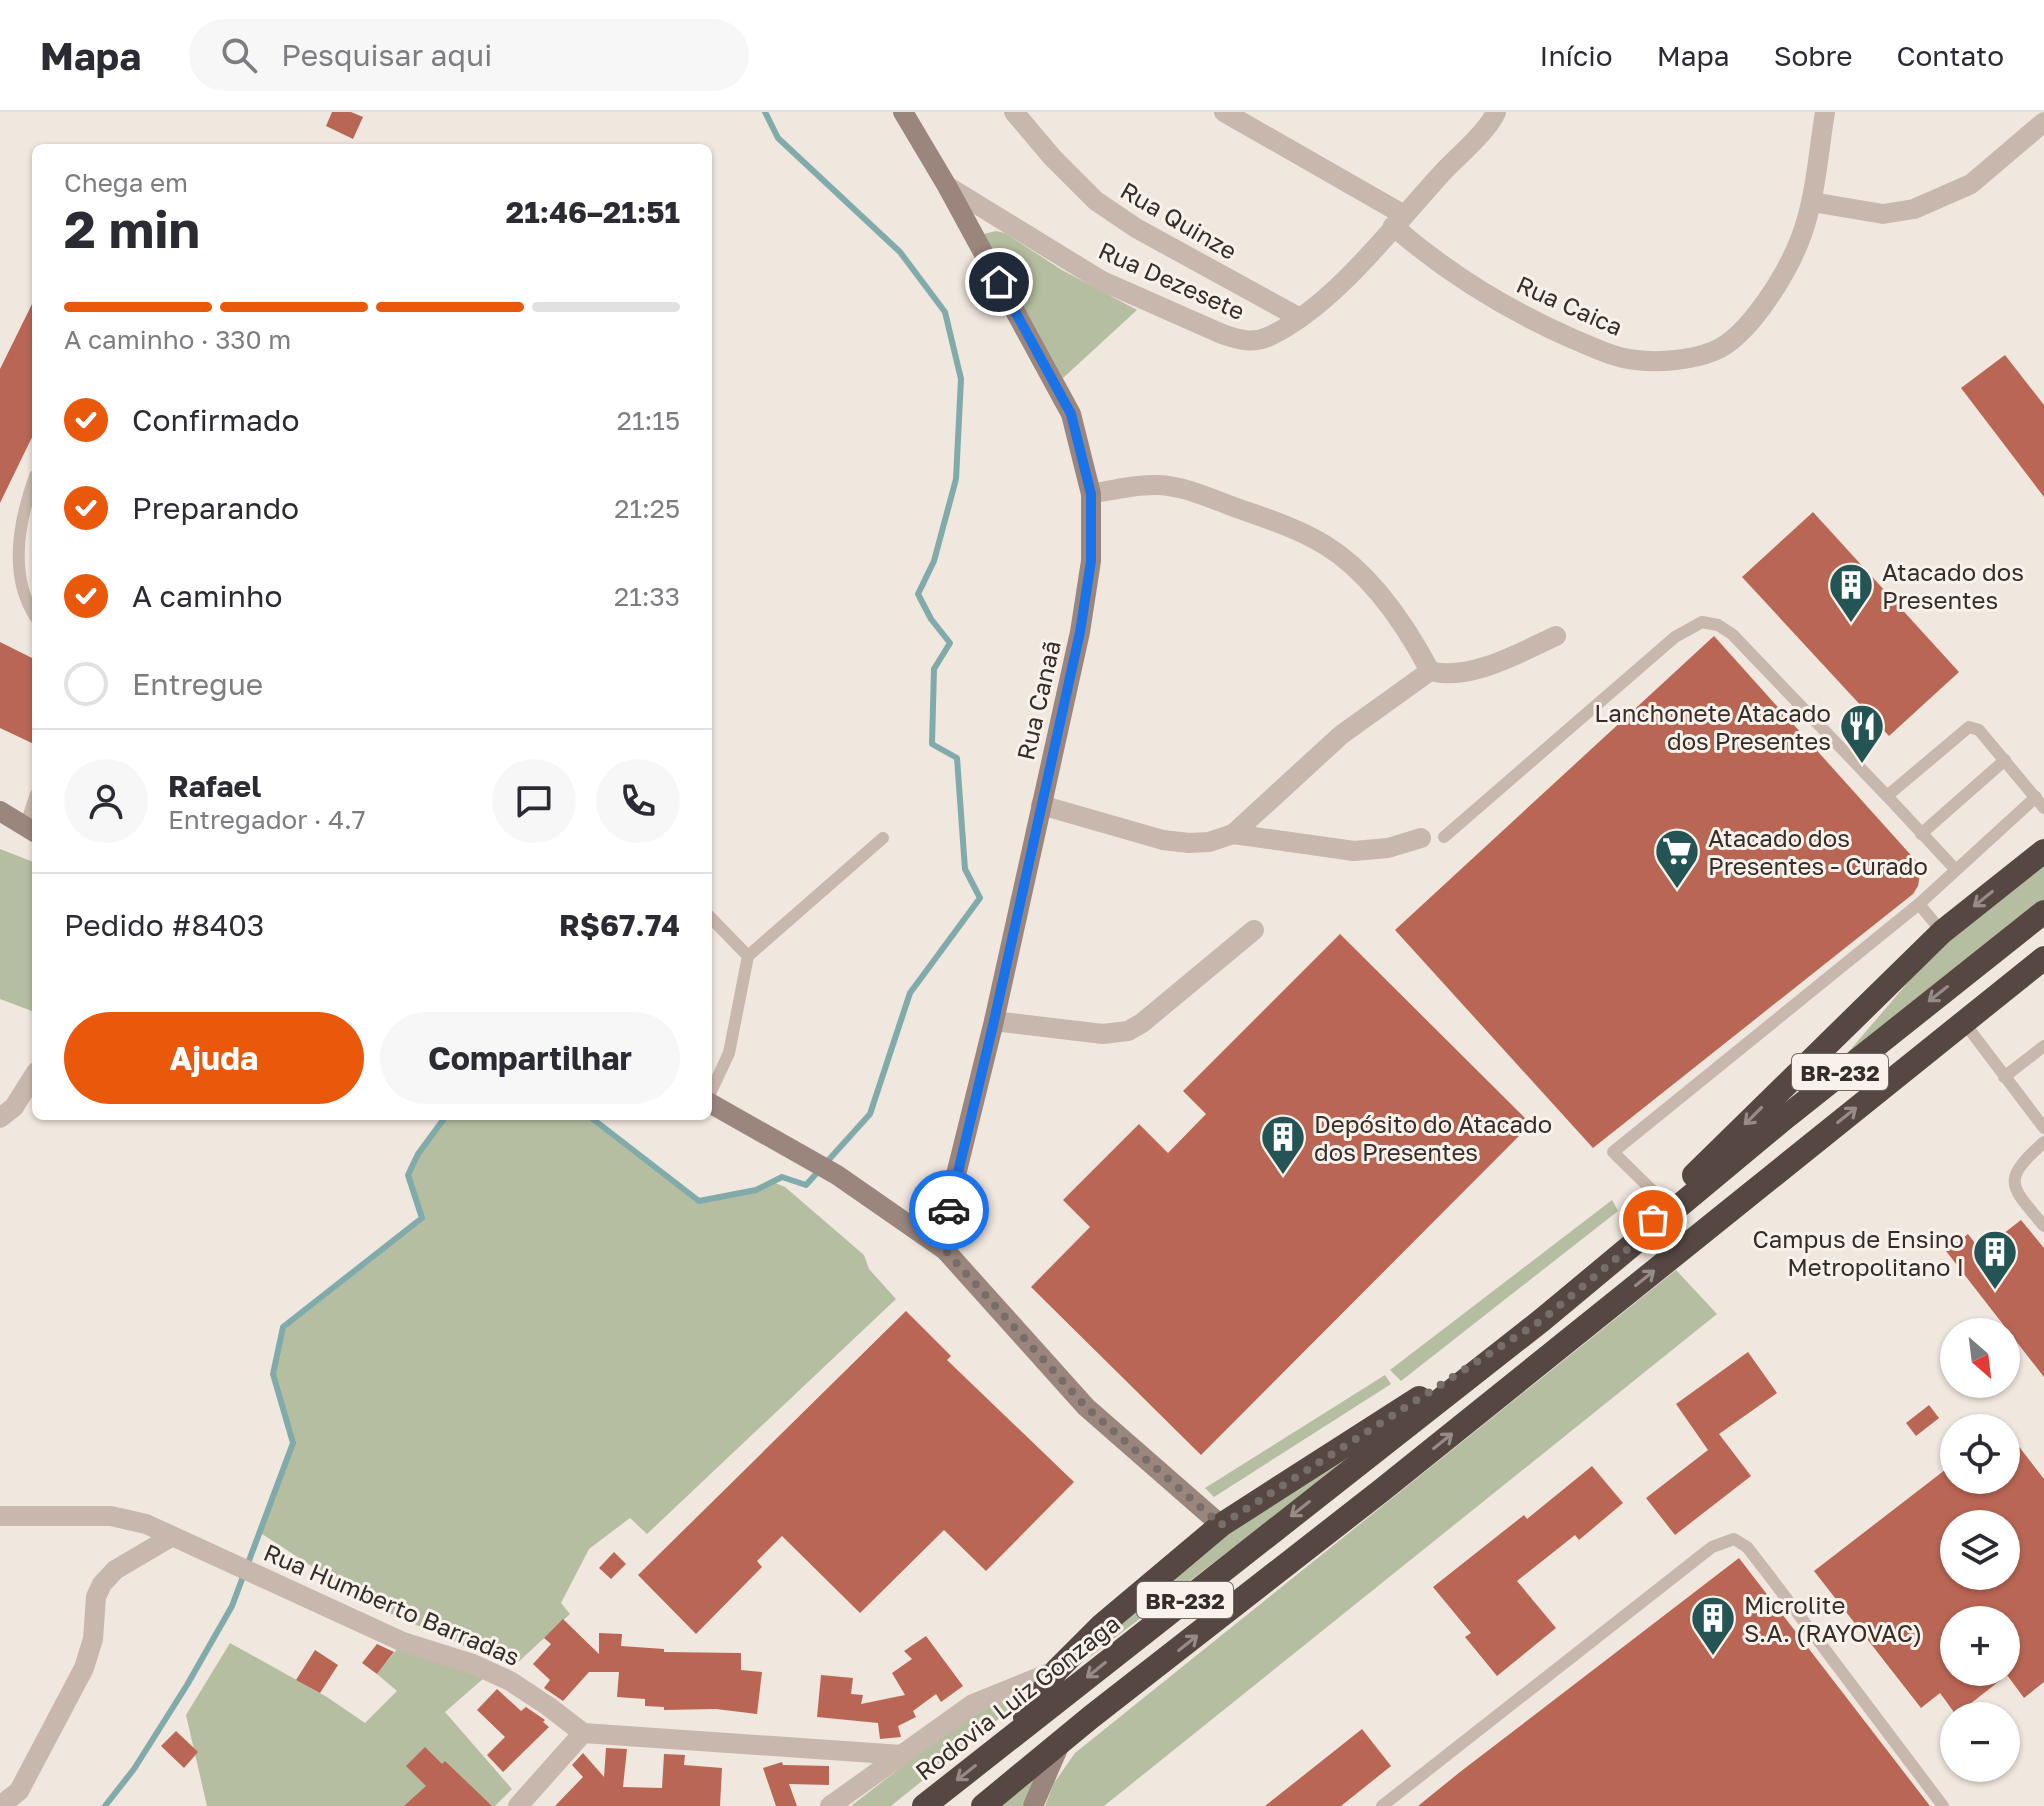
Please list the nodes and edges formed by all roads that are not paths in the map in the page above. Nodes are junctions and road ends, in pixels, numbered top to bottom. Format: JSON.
{"nodes":[{"id":1,"x":903,"y":112,"type":"edge"},
{"id":2,"x":1014,"y":112,"type":"edge"},
{"id":3,"x":1224,"y":112,"type":"edge"},
{"id":4,"x":1496,"y":112,"type":"edge"},
{"id":5,"x":1825,"y":112,"type":"edge"},
{"id":6,"x":2044,"y":122,"type":"edge"},
{"id":7,"x":947,"y":186,"type":"junction"},
{"id":8,"x":1812,"y":202,"type":"junction"},
{"id":9,"x":1398,"y":220,"type":"junction"},
{"id":10,"x":1300,"y":318,"type":"junction"},
{"id":11,"x":32,"y":486,"type":"edge"},
{"id":12,"x":1091,"y":494,"type":"junction"},
{"id":13,"x":32,"y":610,"type":"edge"},
{"id":14,"x":1556,"y":636,"type":"dead end"},
{"id":15,"x":1430,"y":671,"type":"junction"},
{"id":16,"x":2005,"y":760,"type":"junction"},
{"id":17,"x":1887,"y":796,"type":"junction"},
{"id":18,"x":2036,"y":797,"type":"junction"},
{"id":19,"x":1041,"y":805,"type":"junction"},
{"id":20,"x":2044,"y":808,"type":"edge"},
{"id":21,"x":0,"y":811,"type":"edge"},
{"id":22,"x":31,"y":830,"type":"edge"},
{"id":23,"x":1233,"y":834,"type":"junction"},
{"id":24,"x":1921,"y":834,"type":"junction"},
{"id":25,"x":1444,"y":837,"type":"dead end"},
{"id":26,"x":883,"y":838,"type":"dead end"},
{"id":27,"x":1421,"y":838,"type":"dead end"},
{"id":28,"x":2044,"y":851,"type":"edge"},
{"id":29,"x":1955,"y":869,"type":"junction"},
{"id":30,"x":1919,"y":904,"type":"junction"},
{"id":31,"x":2044,"y":912,"type":"edge"},
{"id":32,"x":712,"y":919,"type":"edge"},
{"id":33,"x":1254,"y":930,"type":"dead end"},
{"id":34,"x":1942,"y":932,"type":"junction"},
{"id":35,"x":748,"y":956,"type":"junction"},
{"id":36,"x":2044,"y":958,"type":"edge"},
{"id":37,"x":994,"y":1021,"type":"junction"},
{"id":38,"x":1963,"y":1021,"type":"junction"},
{"id":39,"x":2044,"y":1046,"type":"edge"},
{"id":40,"x":2004,"y":1077,"type":"junction"},
{"id":41,"x":32,"y":1078,"type":"edge"},
{"id":42,"x":712,"y":1091,"type":"edge"},
{"id":43,"x":712,"y":1102,"type":"edge"},
{"id":44,"x":0,"y":1118,"type":"edge"},
{"id":45,"x":2044,"y":1128,"type":"edge"},
{"id":46,"x":2044,"y":1142,"type":"edge"},
{"id":47,"x":1665,"y":1203,"type":"junction"},
{"id":48,"x":2044,"y":1226,"type":"edge"},
{"id":49,"x":1641,"y":1238,"type":"junction"},
{"id":50,"x":945,"y":1250,"type":"junction"},
{"id":51,"x":1542,"y":1320,"type":"junction"},
{"id":52,"x":0,"y":1516,"type":"edge"},
{"id":53,"x":1221,"y":1525,"type":"junction"},
{"id":54,"x":171,"y":1537,"type":"junction"},
{"id":55,"x":1057,"y":1670,"type":"junction"},
{"id":56,"x":583,"y":1733,"type":"junction"},
{"id":57,"x":1009,"y":1740,"type":"junction"},
{"id":58,"x":1060,"y":1743,"type":"junction"},
{"id":59,"x":902,"y":1755,"type":"junction"},
{"id":60,"x":0,"y":1806,"type":"edge"},
{"id":61,"x":518,"y":1806,"type":"edge"},
{"id":62,"x":830,"y":1806,"type":"edge"},
{"id":63,"x":924,"y":1806,"type":"edge"},
{"id":64,"x":983,"y":1806,"type":"edge"},
{"id":65,"x":1033,"y":1806,"type":"edge"},
{"id":66,"x":1382,"y":1806,"type":"edge"},
{"id":67,"x":1943,"y":1806,"type":"edge"}],
"edges":[{"from":1,"to":7,"type":"street","name":"Rua Canaã"},
{"from":2,"to":10,"type":"street","name":"Rua Quinze"},
{"from":3,"to":9,"type":"street","name":"Rua Caica"},
{"from":4,"to":9,"type":"street","name":"Rua Dezesete"},
{"from":5,"to":8,"type":"street","name":"Rua Caica"},
{"from":6,"to":8,"type":"street"},
{"from":7,"to":10,"type":"street","name":"Rua Dezesete"},
{"from":7,"to":12,"type":"street","name":"Rua Canaã"},
{"from":8,"to":9,"type":"street","name":"Rua Caica"},
{"from":9,"to":10,"type":"street","name":"Rua Dezesete"},
{"from":11,"to":13,"type":"lane"},
{"from":12,"to":15,"type":"street"},
{"from":12,"to":19,"type":"street","name":"Rua Canaã"},
{"from":14,"to":15,"type":"street"},
{"from":15,"to":23,"type":"street"},
{"from":16,"to":17,"type":"lane"},
{"from":16,"to":18,"type":"lane"},
{"from":16,"to":24,"type":"lane"},
{"from":17,"to":24,"type":"lane"},
{"from":17,"to":25,"type":"lane"},
{"from":18,"to":20,"type":"lane"},
{"from":18,"to":29,"type":"lane"},
{"from":19,"to":23,"type":"street"},
{"from":19,"to":37,"type":"street","name":"Rua Canaã"},
{"from":21,"to":22,"type":"street"},
{"from":23,"to":27,"type":"street"},
{"from":24,"to":29,"type":"lane"},
{"from":26,"to":35,"type":"lane"},
{"from":28,"to":34,"type":"highway","one_way":true},
{"from":29,"to":30,"type":"lane"},
{"from":30,"to":34,"type":"lane"},
{"from":30,"to":47,"type":"lane"},
{"from":31,"to":49,"type":"highway","name":"Rodovia Luiz Gonzaga","number":"BR-232","one_way":true},
{"from":32,"to":35,"type":"lane"},
{"from":33,"to":37,"type":"street"},
{"from":34,"to":47,"type":"highway","one_way":true},
{"from":35,"to":42,"type":"lane"},
{"from":36,"to":38,"type":"highway","number":"BR-232"},
{"from":37,"to":50,"type":"street","name":"Rua Canaã"},
{"from":38,"to":40,"type":"lane"},
{"from":58,"to":38,"type":"highway","number":"BR-232","one_way":true},
{"from":39,"to":40,"type":"lane"},
{"from":40,"to":45,"type":"lane"},
{"from":41,"to":44,"type":"street"},
{"from":43,"to":50,"type":"street"},
{"from":46,"to":48,"type":"lane"},
{"from":47,"to":49,"type":"highway"},
{"from":49,"to":51,"type":"highway","name":"Rodovia Luiz Gonzaga","number":"BR-232"},
{"from":50,"to":53,"type":"street"},
{"from":51,"to":53,"type":"highway"},
{"from":51,"to":57,"type":"highway","name":"Rodovia Luiz Gonzaga","number":"BR-232","one_way":true},
{"from":52,"to":54,"type":"street","name":"Rua Humberto Barradas"},
{"from":53,"to":55,"type":"highway"},
{"from":54,"to":56,"type":"street","name":"Rua Humberto Barradas"},
{"from":54,"to":60,"type":"street"},
{"from":55,"to":57,"type":"highway"},
{"from":55,"to":59,"type":"street"},
{"from":56,"to":59,"type":"street"},
{"from":56,"to":61,"type":"street"},
{"from":57,"to":63,"type":"highway","name":"Rodovia Luiz Gonzaga","number":"BR-232","one_way":true},
{"from":58,"to":64,"type":"highway","number":"BR-232"},
{"from":58,"to":65,"type":"street"},
{"from":59,"to":62,"type":"street"},
{"from":66,"to":67,"type":"lane"}]}
